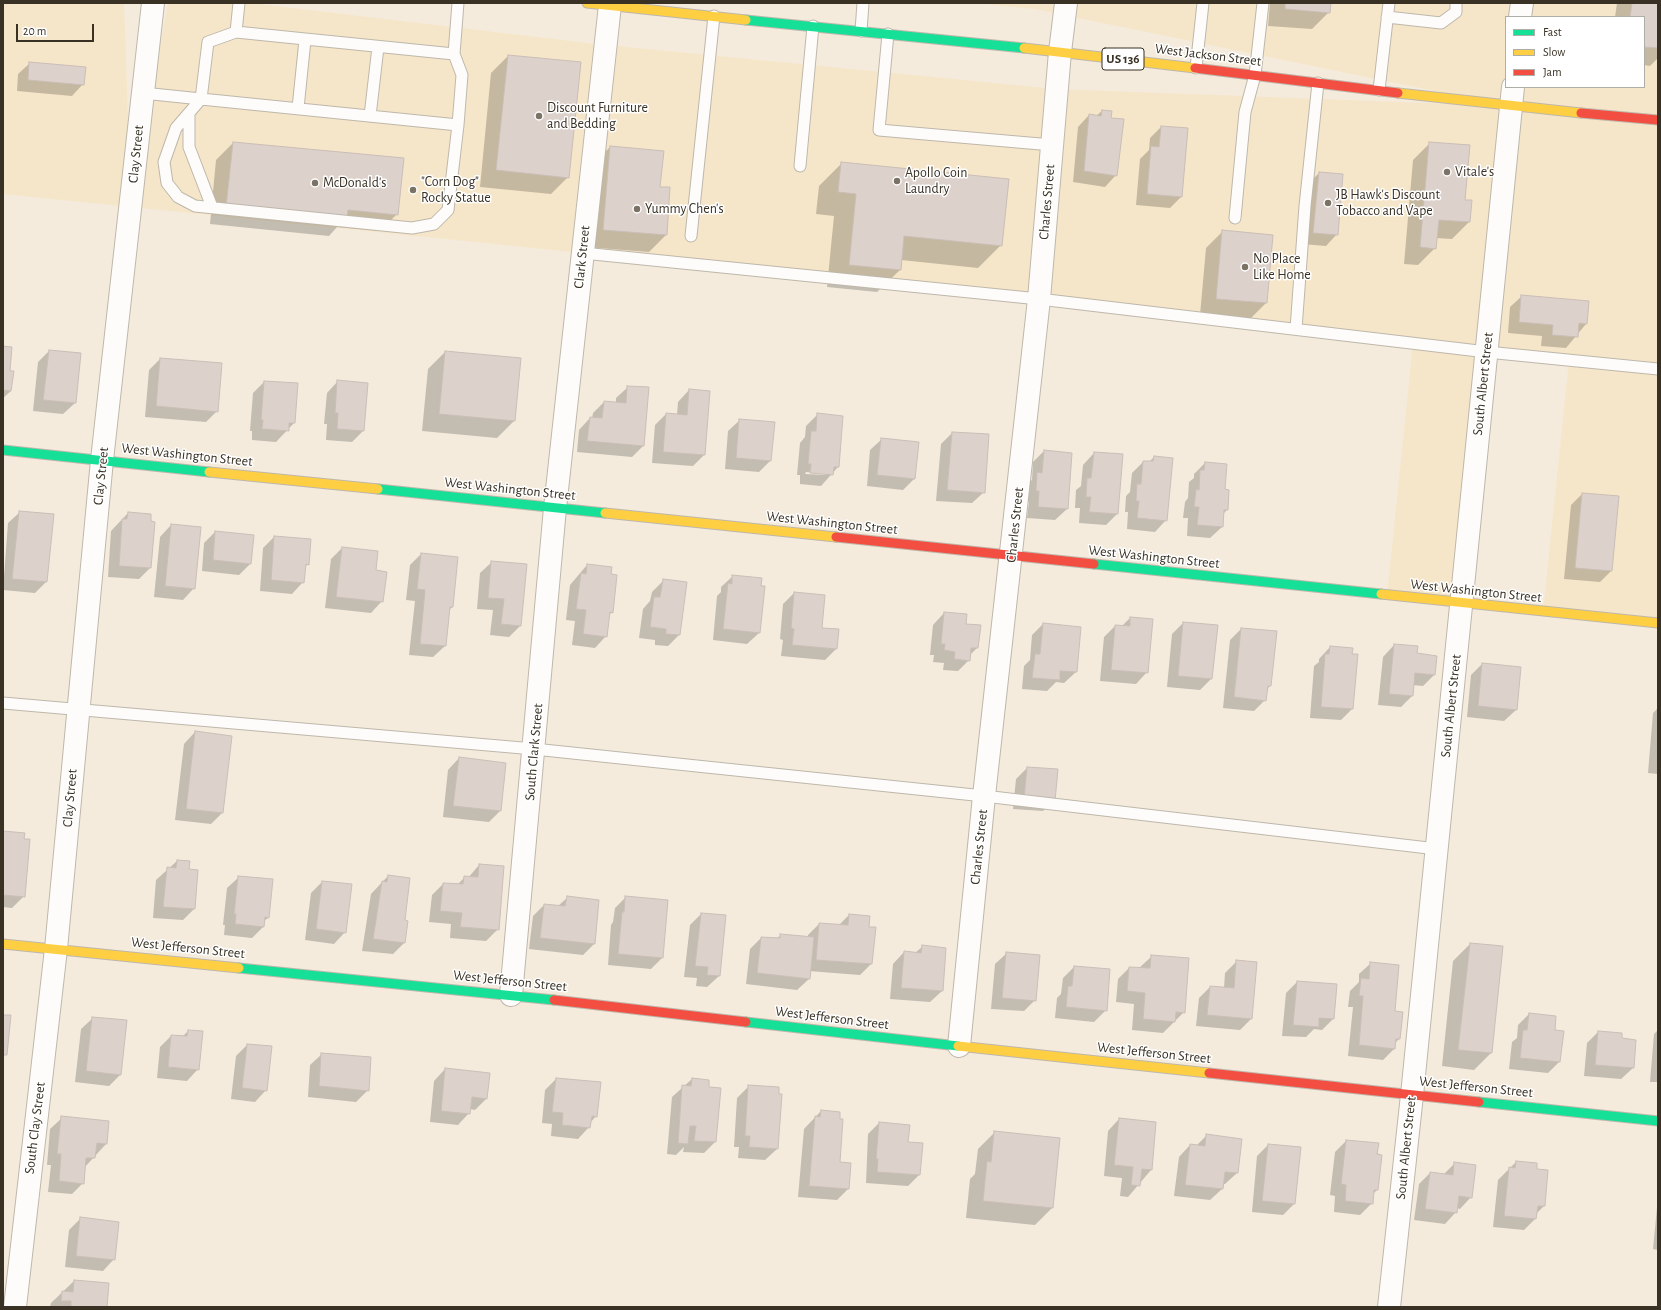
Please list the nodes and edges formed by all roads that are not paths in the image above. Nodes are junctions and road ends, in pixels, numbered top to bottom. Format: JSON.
{"nodes":[{"id":1,"x":153,"y":3,"type":"edge"},
{"id":2,"x":239,"y":3,"type":"edge"},
{"id":3,"x":458,"y":3,"type":"edge"},
{"id":4,"x":587,"y":3,"type":"edge"},
{"id":5,"x":863,"y":3,"type":"edge"},
{"id":6,"x":1066,"y":3,"type":"edge"},
{"id":7,"x":1203,"y":3,"type":"edge"},
{"id":8,"x":1263,"y":3,"type":"edge"},
{"id":9,"x":1389,"y":3,"type":"edge"},
{"id":10,"x":1456,"y":3,"type":"edge"},
{"id":11,"x":1522,"y":3,"type":"edge"},
{"id":12,"x":610,"y":5,"type":"junction"},
{"id":13,"x":714,"y":16,"type":"junction"},
{"id":14,"x":1520,"y":16,"type":"edge"},
{"id":15,"x":1387,"y":17,"type":"junction"},
{"id":16,"x":813,"y":26,"type":"junction"},
{"id":17,"x":860,"y":31,"type":"junction"},
{"id":18,"x":236,"y":32,"type":"junction"},
{"id":19,"x":888,"y":34,"type":"junction"},
{"id":20,"x":305,"y":40,"type":"junction"},
{"id":21,"x":378,"y":47,"type":"junction"},
{"id":22,"x":1060,"y":52,"type":"junction"},
{"id":23,"x":454,"y":54,"type":"junction"},
{"id":24,"x":1196,"y":68,"type":"junction"},
{"id":25,"x":1255,"y":75,"type":"junction"},
{"id":26,"x":1318,"y":83,"type":"junction"},
{"id":27,"x":1379,"y":90,"type":"junction"},
{"id":28,"x":143,"y":93,"type":"junction"},
{"id":29,"x":1512,"y":96,"type":"edge"},
{"id":30,"x":201,"y":99,"type":"junction"},
{"id":31,"x":298,"y":108,"type":"junction"},
{"id":32,"x":189,"y":113,"type":"junction"},
{"id":33,"x":370,"y":116,"type":"junction"},
{"id":34,"x":1658,"y":120,"type":"edge"},
{"id":35,"x":458,"y":125,"type":"junction"},
{"id":36,"x":1052,"y":145,"type":"junction"},
{"id":37,"x":800,"y":166,"type":"dead end"},
{"id":38,"x":212,"y":207,"type":"junction"},
{"id":39,"x":1235,"y":218,"type":"dead end"},
{"id":40,"x":690,"y":236,"type":"dead end"},
{"id":41,"x":583,"y":253,"type":"junction"},
{"id":42,"x":1039,"y":299,"type":"junction"},
{"id":43,"x":1296,"y":329,"type":"junction"},
{"id":44,"x":1487,"y":352,"type":"junction"},
{"id":45,"x":1658,"y":369,"type":"edge"},
{"id":46,"x":3,"y":450,"type":"edge"},
{"id":47,"x":102,"y":460,"type":"junction"},
{"id":48,"x":555,"y":508,"type":"junction"},
{"id":49,"x":1011,"y":556,"type":"junction"},
{"id":50,"x":1461,"y":604,"type":"junction"},
{"id":51,"x":1658,"y":624,"type":"edge"},
{"id":52,"x":3,"y":703,"type":"edge"},
{"id":53,"x":78,"y":710,"type":"junction"},
{"id":54,"x":534,"y":749,"type":"junction"},
{"id":55,"x":984,"y":796,"type":"junction"},
{"id":56,"x":1437,"y":849,"type":"junction"},
{"id":57,"x":3,"y":944,"type":"edge"},
{"id":58,"x":56,"y":949,"type":"junction"},
{"id":59,"x":511,"y":995,"type":"junction"},
{"id":60,"x":959,"y":1046,"type":"junction"},
{"id":61,"x":1412,"y":1095,"type":"junction"},
{"id":62,"x":1658,"y":1121,"type":"edge"},
{"id":63,"x":14,"y":1307,"type":"edge"},
{"id":64,"x":1389,"y":1307,"type":"edge"}],
"edges":[{"from":1,"to":28,"type":"street","name":"Clay Street"},
{"from":2,"to":18,"type":"lane"},
{"from":3,"to":23,"type":"lane"},
{"from":4,"to":12,"type":"street","name":"West Jackson Street","number":"US 136"},
{"from":5,"to":17,"type":"lane"},
{"from":6,"to":22,"type":"street","name":"Charles Street"},
{"from":7,"to":24,"type":"lane"},
{"from":8,"to":25,"type":"lane"},
{"from":9,"to":15,"type":"lane"},
{"from":10,"to":15,"type":"lane"},
{"from":11,"to":14,"type":"street"},
{"from":12,"to":13,"type":"street","name":"West Jackson Street","number":"US 136"},
{"from":12,"to":41,"type":"street","name":"Clark Street"},
{"from":13,"to":16,"type":"street","name":"West Jackson Street","number":"US 136"},
{"from":13,"to":40,"type":"lane"},
{"from":15,"to":27,"type":"lane"},
{"from":16,"to":17,"type":"street","name":"West Jackson Street","number":"US 136"},
{"from":16,"to":37,"type":"lane"},
{"from":17,"to":19,"type":"street","name":"West Jackson Street","number":"US 136"},
{"from":18,"to":20,"type":"lane"},
{"from":18,"to":30,"type":"lane"},
{"from":19,"to":22,"type":"street","name":"West Jackson Street","number":"US 136"},
{"from":19,"to":36,"type":"lane"},
{"from":20,"to":21,"type":"lane"},
{"from":20,"to":31,"type":"lane"},
{"from":21,"to":23,"type":"lane"},
{"from":21,"to":33,"type":"lane"},
{"from":22,"to":24,"type":"street","name":"West Jackson Street","number":"US 136"},
{"from":22,"to":36,"type":"street","name":"Charles Street"},
{"from":23,"to":35,"type":"lane"},
{"from":24,"to":25,"type":"street","name":"West Jackson Street","number":"US 136"},
{"from":25,"to":26,"type":"street","name":"West Jackson Street","number":"US 136"},
{"from":25,"to":39,"type":"lane"},
{"from":26,"to":27,"type":"street","name":"West Jackson Street","number":"US 136"},
{"from":26,"to":43,"type":"lane"},
{"from":27,"to":29,"type":"street","name":"West Jackson Street","number":"US 136"},
{"from":28,"to":30,"type":"lane"},
{"from":28,"to":47,"type":"street","name":"Clay Street"},
{"from":29,"to":34,"type":"street","name":"West Jackson Street","number":"US 136"},
{"from":29,"to":44,"type":"street","name":"South Albert Street"},
{"from":30,"to":31,"type":"lane"},
{"from":30,"to":32,"type":"lane"},
{"from":31,"to":33,"type":"lane"},
{"from":32,"to":38,"type":"lane"},
{"from":32,"to":38,"type":"lane"},
{"from":33,"to":35,"type":"lane"},
{"from":35,"to":38,"type":"lane"},
{"from":36,"to":42,"type":"street","name":"Charles Street"},
{"from":41,"to":42,"type":"lane"},
{"from":41,"to":48,"type":"street","name":"Clark Street"},
{"from":42,"to":43,"type":"lane"},
{"from":42,"to":49,"type":"street","name":"Charles Street"},
{"from":43,"to":44,"type":"lane"},
{"from":44,"to":45,"type":"lane"},
{"from":44,"to":50,"type":"street","name":"South Albert Street"},
{"from":46,"to":47,"type":"street","name":"West Washington Street"},
{"from":47,"to":48,"type":"street","name":"West Washington Street"},
{"from":47,"to":53,"type":"street","name":"Clay Street"},
{"from":48,"to":49,"type":"street","name":"West Washington Street"},
{"from":48,"to":54,"type":"street","name":"South Clark Street"},
{"from":49,"to":50,"type":"street","name":"West Washington Street"},
{"from":49,"to":55,"type":"street","name":"Charles Street"},
{"from":50,"to":51,"type":"street","name":"West Washington Street"},
{"from":50,"to":56,"type":"street","name":"South Albert Street"},
{"from":52,"to":53,"type":"lane"},
{"from":53,"to":54,"type":"lane"},
{"from":53,"to":58,"type":"street","name":"Clay Street"},
{"from":54,"to":55,"type":"lane"},
{"from":54,"to":59,"type":"street","name":"South Clark Street"},
{"from":55,"to":56,"type":"lane"},
{"from":55,"to":60,"type":"street","name":"Charles Street"},
{"from":56,"to":61,"type":"street","name":"South Albert Street"},
{"from":57,"to":58,"type":"street","name":"West Jefferson Street"},
{"from":58,"to":59,"type":"street","name":"West Jefferson Street"},
{"from":58,"to":63,"type":"street","name":"South Clay Street"},
{"from":59,"to":60,"type":"street","name":"West Jefferson Street"},
{"from":60,"to":61,"type":"street","name":"West Jefferson Street"},
{"from":61,"to":62,"type":"street","name":"West Jefferson Street"},
{"from":61,"to":64,"type":"street","name":"South Albert Street"}]}
